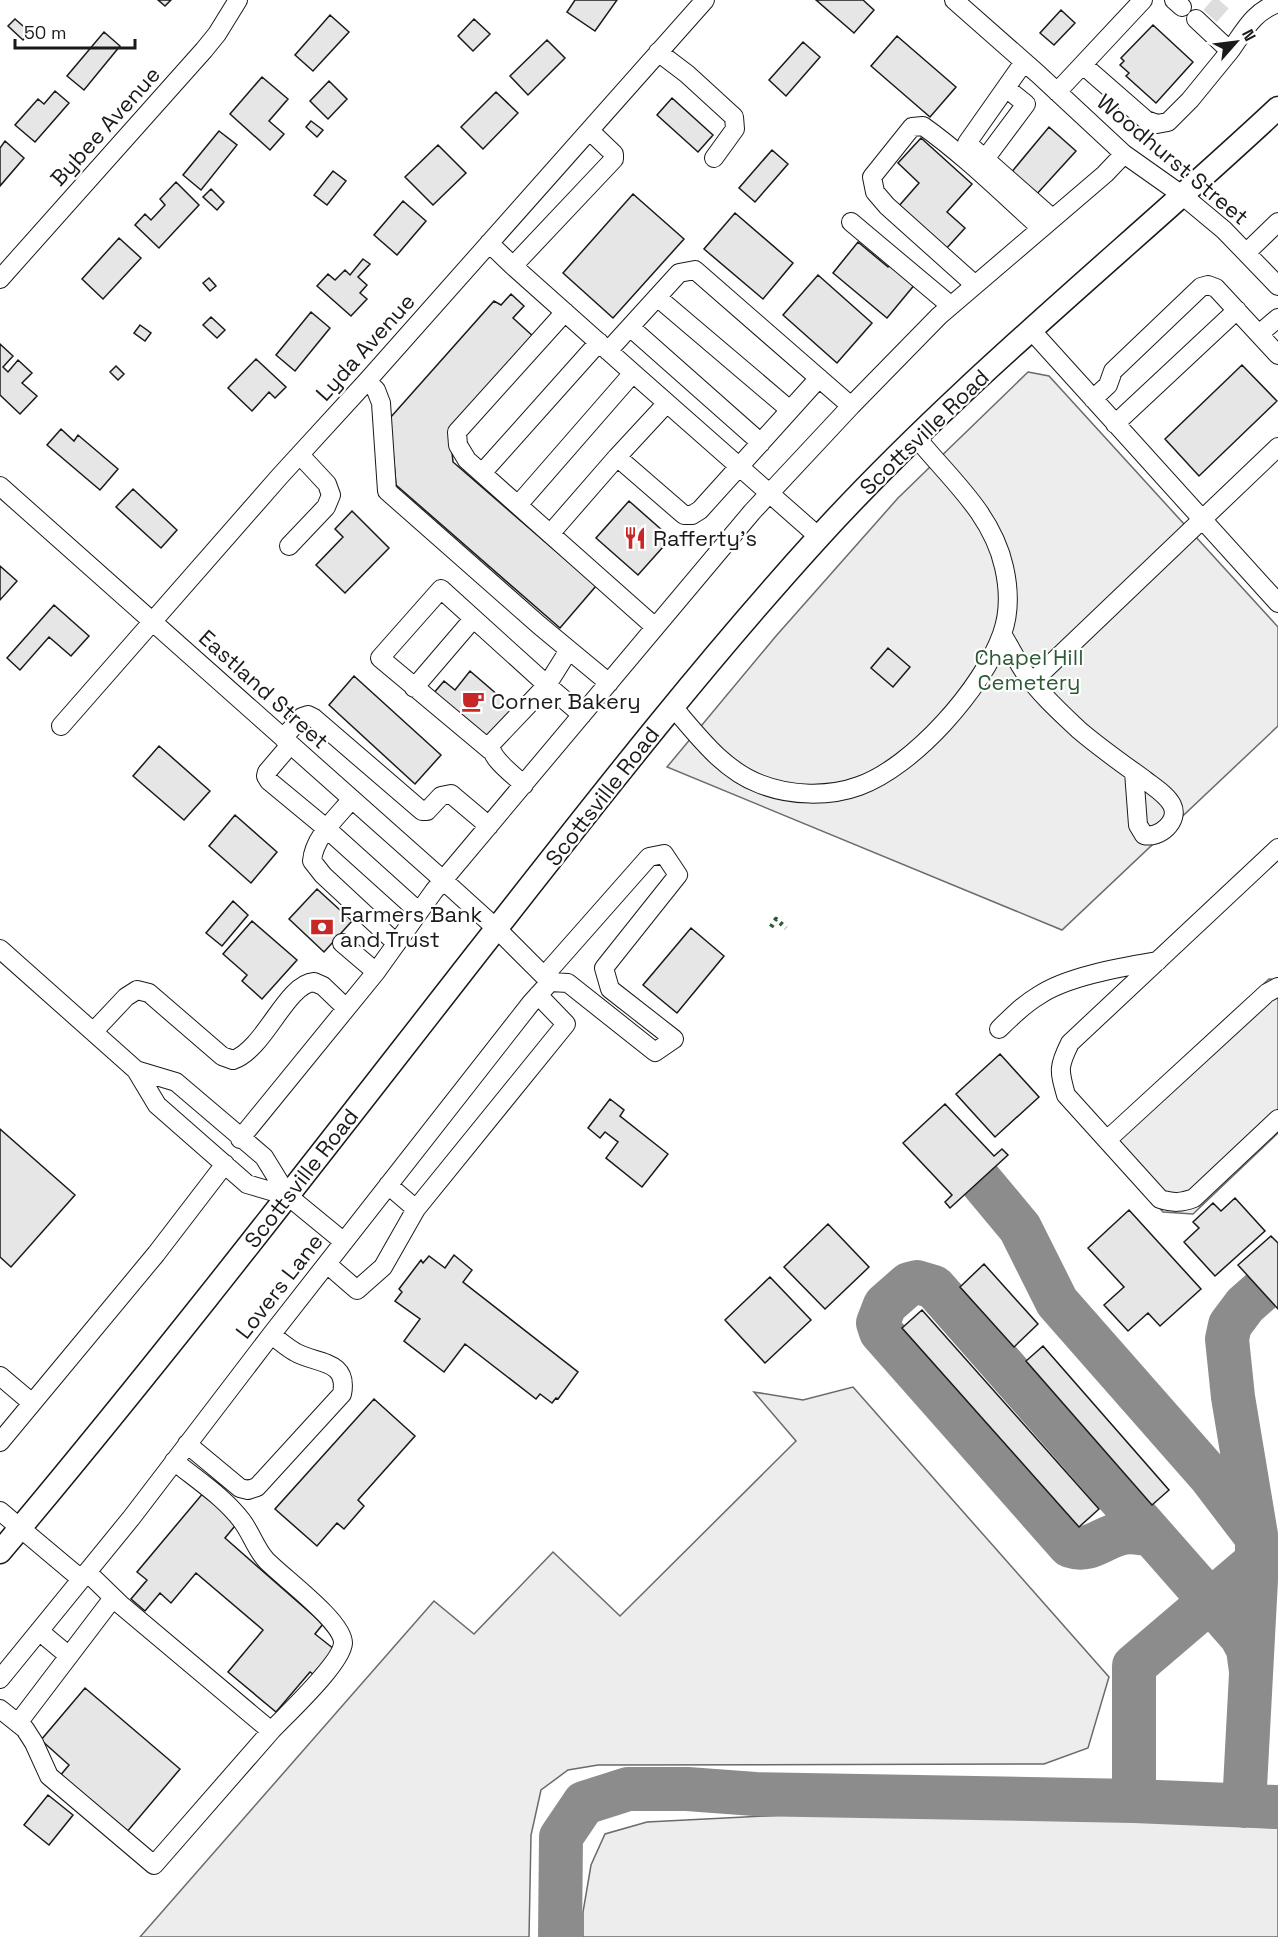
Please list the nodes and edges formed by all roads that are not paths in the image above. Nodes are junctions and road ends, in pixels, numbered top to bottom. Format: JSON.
{"nodes":[{"id":1,"x":238,"y":0,"type":"edge"},
{"id":2,"x":705,"y":0,"type":"edge"},
{"id":3,"x":954,"y":0,"type":"edge"},
{"id":4,"x":1143,"y":0,"type":"edge"},
{"id":5,"x":1278,"y":3,"type":"edge"},
{"id":6,"x":1189,"y":10,"type":"edge"},
{"id":7,"x":1230,"y":51,"type":"junction"},
{"id":8,"x":658,"y":52,"type":"junction"},
{"id":9,"x":1024,"y":62,"type":"junction"},
{"id":10,"x":1083,"y":65,"type":"junction"},
{"id":11,"x":1006,"y":88,"type":"junction"},
{"id":12,"x":1058,"y":92,"type":"junction"},
{"id":13,"x":1278,"y":108,"type":"edge"},
{"id":14,"x":590,"y":131,"type":"junction"},
{"id":15,"x":1124,"y":154,"type":"junction"},
{"id":16,"x":714,"y":158,"type":"dead end"},
{"id":17,"x":985,"y":159,"type":"junction"},
{"id":18,"x":1182,"y":195,"type":"junction"},
{"id":19,"x":851,"y":222,"type":"dead end"},
{"id":20,"x":1278,"y":222,"type":"edge"},
{"id":21,"x":1046,"y":223,"type":"junction"},
{"id":22,"x":489,"y":243,"type":"junction"},
{"id":23,"x":1246,"y":253,"type":"junction"},
{"id":24,"x":513,"y":266,"type":"junction"},
{"id":25,"x":0,"y":279,"type":"edge"},
{"id":26,"x":974,"y":285,"type":"junction"},
{"id":27,"x":1278,"y":286,"type":"edge"},
{"id":28,"x":657,"y":297,"type":"junction"},
{"id":29,"x":950,"y":305,"type":"junction"},
{"id":30,"x":1236,"y":310,"type":"junction"},
{"id":31,"x":565,"y":312,"type":"junction"},
{"id":32,"x":1278,"y":318,"type":"edge"},
{"id":33,"x":630,"y":327,"type":"junction"},
{"id":34,"x":1031,"y":330,"type":"junction"},
{"id":35,"x":1259,"y":334,"type":"junction"},
{"id":36,"x":603,"y":347,"type":"junction"},
{"id":37,"x":1278,"y":356,"type":"edge"},
{"id":38,"x":633,"y":373,"type":"junction"},
{"id":39,"x":819,"y":378,"type":"junction"},
{"id":40,"x":367,"y":381,"type":"junction"},
{"id":41,"x":1093,"y":399,"type":"junction"},
{"id":42,"x":667,"y":403,"type":"junction"},
{"id":43,"x":851,"y":406,"type":"junction"},
{"id":44,"x":790,"y":410,"type":"junction"},
{"id":45,"x":1115,"y":423,"type":"junction"},
{"id":46,"x":916,"y":436,"type":"junction"},
{"id":47,"x":761,"y":443,"type":"junction"},
{"id":48,"x":1278,"y":447,"type":"edge"},
{"id":49,"x":300,"y":455,"type":"junction"},
{"id":50,"x":617,"y":457,"type":"junction"},
{"id":51,"x":739,"y":467,"type":"junction"},
{"id":52,"x":482,"y":473,"type":"junction"},
{"id":53,"x":0,"y":486,"type":"edge"},
{"id":54,"x":769,"y":494,"type":"junction"},
{"id":55,"x":518,"y":505,"type":"junction"},
{"id":56,"x":1202,"y":519,"type":"junction"},
{"id":57,"x":550,"y":534,"type":"junction"},
{"id":58,"x":819,"y":537,"type":"junction"},
{"id":59,"x":289,"y":546,"type":"dead end"},
{"id":60,"x":1278,"y":603,"type":"edge"},
{"id":61,"x":473,"y":619,"type":"junction"},
{"id":62,"x":152,"y":622,"type":"junction"},
{"id":63,"x":655,"y":627,"type":"junction"},
{"id":64,"x":1002,"y":634,"type":"junction"},
{"id":65,"x":569,"y":650,"type":"junction"},
{"id":66,"x":1032,"y":682,"type":"junction"},
{"id":67,"x":609,"y":683,"type":"junction"},
{"id":68,"x":547,"y":685,"type":"junction"},
{"id":69,"x":414,"y":688,"type":"junction"},
{"id":70,"x":673,"y":707,"type":"junction"},
{"id":71,"x":582,"y":715,"type":"junction"},
{"id":72,"x":61,"y":726,"type":"dead end"},
{"id":73,"x":286,"y":741,"type":"junction"},
{"id":74,"x":490,"y":750,"type":"junction"},
{"id":75,"x":1134,"y":772,"type":"dead end"},
{"id":76,"x":524,"y":785,"type":"junction"},
{"id":77,"x":352,"y":799,"type":"junction"},
{"id":78,"x":489,"y":826,"type":"junction"},
{"id":79,"x":327,"y":829,"type":"junction"},
{"id":80,"x":1278,"y":848,"type":"edge"},
{"id":81,"x":443,"y":880,"type":"junction"},
{"id":82,"x":418,"y":911,"type":"junction"},
{"id":83,"x":497,"y":929,"type":"junction"},
{"id":84,"x":342,"y":943,"type":"dead end"},
{"id":85,"x":396,"y":943,"type":"junction"},
{"id":86,"x":0,"y":949,"type":"edge"},
{"id":87,"x":1158,"y":961,"type":"junction"},
{"id":88,"x":376,"y":972,"type":"junction"},
{"id":89,"x":544,"y":984,"type":"junction"},
{"id":90,"x":1278,"y":987,"type":"edge"},
{"id":91,"x":346,"y":1008,"type":"junction"},
{"id":92,"x":999,"y":1029,"type":"dead end"},
{"id":93,"x":94,"y":1032,"type":"junction"},
{"id":94,"x":136,"y":1070,"type":"junction"},
{"id":95,"x":1278,"y":1119,"type":"edge"},
{"id":96,"x":240,"y":1139,"type":"junction"},
{"id":97,"x":1107,"y":1140,"type":"junction"},
{"id":98,"x":225,"y":1164,"type":"junction"},
{"id":99,"x":388,"y":1185,"type":"junction"},
{"id":100,"x":288,"y":1196,"type":"junction"},
{"id":101,"x":416,"y":1209,"type":"junction"},
{"id":102,"x":344,"y":1242,"type":"junction"},
{"id":103,"x":327,"y":1264,"type":"junction"},
{"id":104,"x":271,"y":1335,"type":"junction"},
{"id":105,"x":0,"y":1376,"type":"edge"},
{"id":106,"x":32,"y":1404,"type":"junction"},
{"id":107,"x":0,"y":1442,"type":"edge"},
{"id":108,"x":187,"y":1444,"type":"junction"},
{"id":109,"x":174,"y":1461,"type":"junction"},
{"id":110,"x":0,"y":1511,"type":"edge"},
{"id":111,"x":20,"y":1528,"type":"junction"},
{"id":112,"x":0,"y":1552,"type":"edge"},
{"id":113,"x":84,"y":1576,"type":"junction"},
{"id":114,"x":113,"y":1598,"type":"junction"},
{"id":115,"x":39,"y":1631,"type":"junction"},
{"id":116,"x":69,"y":1656,"type":"junction"},
{"id":117,"x":0,"y":1679,"type":"edge"},
{"id":118,"x":0,"y":1709,"type":"edge"},
{"id":119,"x":18,"y":1723,"type":"junction"},
{"id":120,"x":271,"y":1731,"type":"junction"}],
"edges":[{"from":1,"to":25,"type":"street","name":"Bybee Avenue"},
{"from":2,"to":8,"type":"street","name":"Lyda Avenue"},
{"from":3,"to":9,"type":"street","name":"Woodhurst Street"},
{"from":4,"to":10,"type":"street"},
{"from":5,"to":7,"type":"street"},
{"from":6,"to":7,"type":"street"},
{"from":7,"to":10,"type":"street"},
{"from":8,"to":14,"type":"street","name":"Lyda Avenue"},
{"from":8,"to":16,"type":"street"},
{"from":9,"to":11,"type":"street"},
{"from":9,"to":12,"type":"street","name":"Woodhurst Street"},
{"from":10,"to":12,"type":"street"},
{"from":11,"to":17,"type":"street"},
{"from":11,"to":17,"type":"street"},
{"from":12,"to":15,"type":"street","name":"Woodhurst Street"},
{"from":13,"to":18,"type":"main road","name":"Scottsville Road"},
{"from":14,"to":22,"type":"street","name":"Lyda Avenue"},
{"from":14,"to":24,"type":"street"},
{"from":15,"to":18,"type":"street","name":"Woodhurst Street"},
{"from":15,"to":21,"type":"street"},
{"from":17,"to":21,"type":"street"},
{"from":18,"to":23,"type":"street","name":"Woodhurst Street"},
{"from":18,"to":34,"type":"main road","name":"Scottsville Road"},
{"from":19,"to":29,"type":"street"},
{"from":20,"to":23,"type":"street"},
{"from":21,"to":26,"type":"street"},
{"from":21,"to":26,"type":"street"},
{"from":22,"to":24,"type":"street"},
{"from":22,"to":40,"type":"street","name":"Lyda Avenue"},
{"from":23,"to":27,"type":"street","name":"Woodhurst Street"},
{"from":24,"to":31,"type":"street"},
{"from":26,"to":29,"type":"street"},
{"from":28,"to":33,"type":"street"},
{"from":28,"to":39,"type":"street"},
{"from":28,"to":44,"type":"street"},
{"from":29,"to":43,"type":"street"},
{"from":30,"to":35,"type":"street"},
{"from":30,"to":41,"type":"street"},
{"from":30,"to":45,"type":"street"},
{"from":31,"to":36,"type":"street"},
{"from":31,"to":52,"type":"street"},
{"from":32,"to":35,"type":"street"},
{"from":33,"to":36,"type":"street"},
{"from":33,"to":47,"type":"street"},
{"from":34,"to":41,"type":"street"},
{"from":34,"to":46,"type":"main road","name":"Scottsville Road"},
{"from":35,"to":37,"type":"street"},
{"from":36,"to":38,"type":"street"},
{"from":36,"to":52,"type":"street"},
{"from":38,"to":42,"type":"street"},
{"from":38,"to":55,"type":"street"},
{"from":39,"to":43,"type":"street"},
{"from":39,"to":44,"type":"street"},
{"from":40,"to":49,"type":"street","name":"Lyda Avenue"},
{"from":40,"to":65,"type":"street"},
{"from":41,"to":45,"type":"street"},
{"from":42,"to":50,"type":"street"},
{"from":42,"to":51,"type":"street"},
{"from":43,"to":54,"type":"street"},
{"from":44,"to":47,"type":"street"},
{"from":45,"to":56,"type":"street"},
{"from":46,"to":58,"type":"main road","name":"Scottsville Road"},
{"from":46,"to":64,"type":"street"},
{"from":47,"to":51,"type":"street"},
{"from":48,"to":56,"type":"street"},
{"from":49,"to":59,"type":"street"},
{"from":49,"to":62,"type":"street","name":"Lyda Avenue"},
{"from":50,"to":51,"type":"street"},
{"from":50,"to":57,"type":"street"},
{"from":51,"to":54,"type":"street"},
{"from":52,"to":55,"type":"street"},
{"from":53,"to":62,"type":"street","name":"Eastland Street"},
{"from":54,"to":58,"type":"street"},
{"from":54,"to":63,"type":"street"},
{"from":55,"to":57,"type":"street"},
{"from":56,"to":60,"type":"street"},
{"from":56,"to":66,"type":"street"},
{"from":57,"to":63,"type":"street"},
{"from":58,"to":70,"type":"main road","name":"Scottsville Road"},
{"from":61,"to":68,"type":"street"},
{"from":61,"to":69,"type":"street"},
{"from":61,"to":69,"type":"street"},
{"from":62,"to":72,"type":"street","name":"Lyda Avenue"},
{"from":62,"to":73,"type":"street","name":"Eastland Street"},
{"from":63,"to":67,"type":"street"},
{"from":64,"to":66,"type":"street"},
{"from":64,"to":70,"type":"street"},
{"from":65,"to":67,"type":"street"},
{"from":65,"to":68,"type":"street"},
{"from":66,"to":75,"type":"street"},
{"from":67,"to":71,"type":"street"},
{"from":68,"to":71,"type":"street"},
{"from":68,"to":74,"type":"street"},
{"from":69,"to":74,"type":"street"},
{"from":70,"to":83,"type":"main road","name":"Scottsville Road"},
{"from":71,"to":76,"type":"street"},
{"from":73,"to":77,"type":"street","name":"Eastland Street"},
{"from":73,"to":78,"type":"street"},
{"from":73,"to":79,"type":"street"},
{"from":74,"to":76,"type":"street"},
{"from":76,"to":78,"type":"street"},
{"from":77,"to":79,"type":"street"},
{"from":77,"to":81,"type":"street","name":"Eastland Street"},
{"from":78,"to":81,"type":"street"},
{"from":79,"to":82,"type":"street"},
{"from":79,"to":85,"type":"street"},
{"from":80,"to":87,"type":"street"},
{"from":81,"to":82,"type":"street"},
{"from":81,"to":83,"type":"street","name":"Eastland Street"},
{"from":82,"to":85,"type":"street"},
{"from":83,"to":89,"type":"street"},
{"from":83,"to":100,"type":"main road","name":"Scottsville Road"},
{"from":84,"to":88,"type":"street"},
{"from":85,"to":88,"type":"street"},
{"from":86,"to":93,"type":"street"},
{"from":87,"to":92,"type":"street"},
{"from":87,"to":97,"type":"street"},
{"from":88,"to":91,"type":"street"},
{"from":89,"to":89,"type":"street","name":"Lovers Lane"},
{"from":89,"to":99,"type":"street","name":"Lovers Lane"},
{"from":89,"to":101,"type":"street"},
{"from":90,"to":97,"type":"street"},
{"from":91,"to":93,"type":"street"},
{"from":91,"to":96,"type":"street"},
{"from":93,"to":94,"type":"street"},
{"from":94,"to":96,"type":"street"},
{"from":94,"to":98,"type":"street"},
{"from":95,"to":97,"type":"street"},
{"from":96,"to":100,"type":"street"},
{"from":98,"to":100,"type":"street"},
{"from":98,"to":106,"type":"street"},
{"from":99,"to":101,"type":"street"},
{"from":99,"to":102,"type":"street","name":"Lovers Lane"},
{"from":100,"to":102,"type":"street"},
{"from":100,"to":111,"type":"main road","name":"Scottsville Road"},
{"from":101,"to":103,"type":"street"},
{"from":102,"to":103,"type":"street","name":"Lovers Lane"},
{"from":103,"to":104,"type":"street","name":"Lovers Lane"},
{"from":104,"to":108,"type":"street","name":"Lovers Lane"},
{"from":104,"to":108,"type":"street"},
{"from":105,"to":106,"type":"street"},
{"from":106,"to":107,"type":"street"},
{"from":108,"to":109,"type":"street","name":"Lovers Lane"},
{"from":109,"to":113,"type":"street","name":"Lovers Lane"},
{"from":109,"to":120,"type":"street"},
{"from":110,"to":111,"type":"street"},
{"from":111,"to":112,"type":"main road","name":"Scottsville Road"},
{"from":111,"to":113,"type":"street"},
{"from":113,"to":114,"type":"street"},
{"from":113,"to":115,"type":"street","name":"Lovers Lane"},
{"from":114,"to":116,"type":"street"},
{"from":114,"to":120,"type":"street"},
{"from":115,"to":116,"type":"street"},
{"from":115,"to":117,"type":"street","name":"Lovers Lane"},
{"from":116,"to":119,"type":"street"},
{"from":118,"to":119,"type":"street"},
{"from":119,"to":120,"type":"street"}]}
